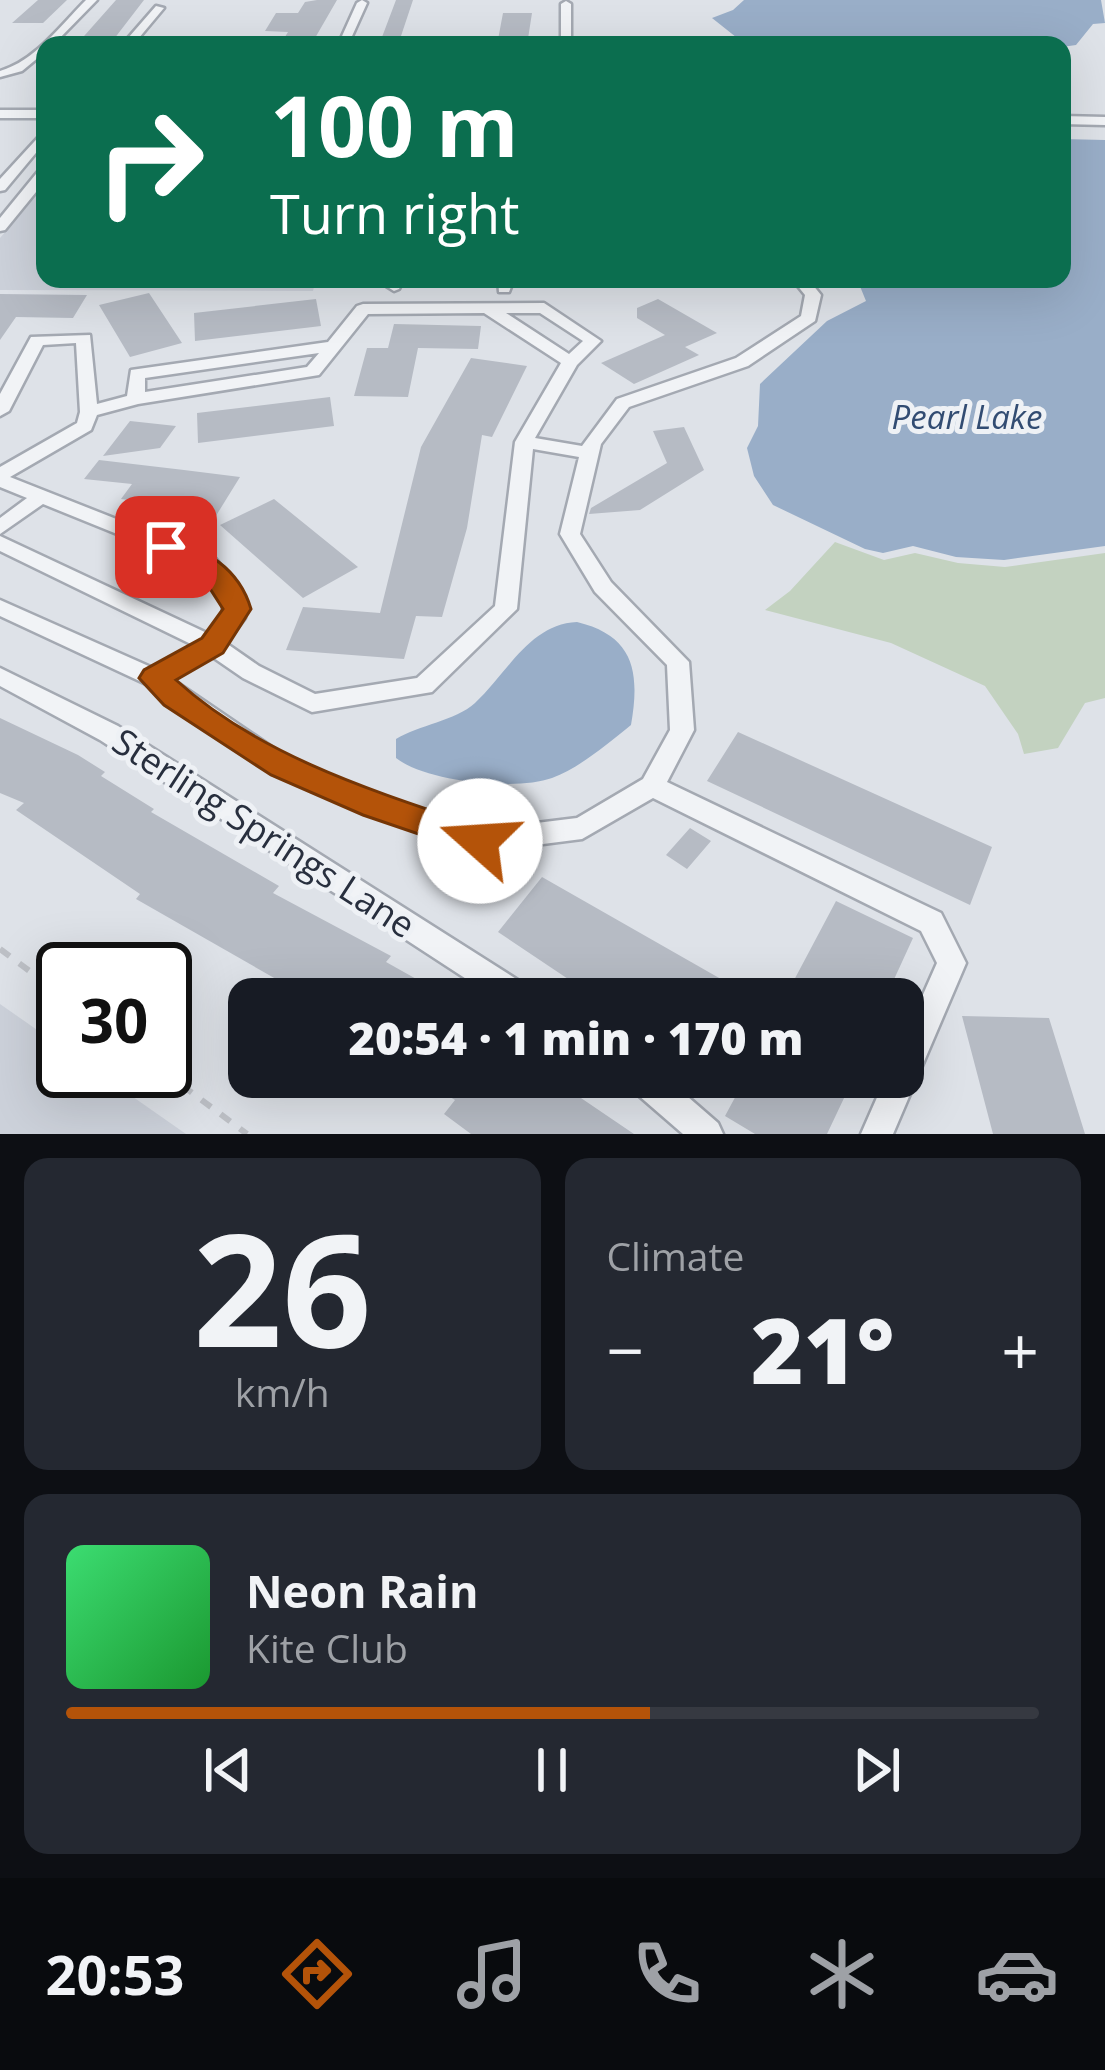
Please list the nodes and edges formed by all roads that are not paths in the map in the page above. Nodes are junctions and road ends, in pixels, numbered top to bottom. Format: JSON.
{"nodes":[{"id":1,"x":92,"y":0,"type":"edge"},
{"id":2,"x":362,"y":3,"type":"edge"},
{"id":3,"x":566,"y":4,"type":"dead end"},
{"id":4,"x":159,"y":8,"type":"dead end"},
{"id":5,"x":56,"y":36,"type":"edge"},
{"id":6,"x":135,"y":36,"type":"edge"},
{"id":7,"x":347,"y":36,"type":"edge"},
{"id":8,"x":566,"y":36,"type":"edge"},
{"id":9,"x":36,"y":55,"type":"edge"},
{"id":10,"x":0,"y":74,"type":"edge"},
{"id":11,"x":0,"y":114,"type":"edge"},
{"id":12,"x":36,"y":114,"type":"edge"},
{"id":13,"x":1071,"y":120,"type":"edge"},
{"id":14,"x":1105,"y":121,"type":"edge"},
{"id":15,"x":36,"y":145,"type":"edge"},
{"id":16,"x":36,"y":181,"type":"edge"},
{"id":17,"x":0,"y":187,"type":"edge"},
{"id":18,"x":8,"y":207,"type":"edge"},
{"id":19,"x":0,"y":226,"type":"edge"},
{"id":20,"x":807,"y":288,"type":"edge"},
{"id":21,"x":487,"y":308,"type":"junction"},
{"id":22,"x":570,"y":362,"type":"junction"},
{"id":23,"x":0,"y":411,"type":"edge"},
{"id":24,"x":89,"y":412,"type":"junction"},
{"id":25,"x":526,"y":438,"type":"junction"},
{"id":26,"x":590,"y":448,"type":"junction"},
{"id":27,"x":0,"y":478,"type":"edge"},
{"id":28,"x":40,"y":496,"type":"junction"},
{"id":29,"x":0,"y":528,"type":"edge"},
{"id":30,"x":0,"y":543,"type":"edge"},
{"id":31,"x":0,"y":607,"type":"edge"},
{"id":32,"x":212,"y":645,"type":"junction"},
{"id":33,"x":0,"y":676,"type":"edge"},
{"id":34,"x":154,"y":678,"type":"junction"},
{"id":35,"x":664,"y":790,"type":"junction"},
{"id":36,"x":489,"y":978,"type":"edge"},
{"id":37,"x":924,"y":1028,"type":"edge"},
{"id":38,"x":665,"y":1098,"type":"edge"},
{"id":39,"x":893,"y":1098,"type":"edge"},
{"id":40,"x":707,"y":1134,"type":"edge"},
{"id":41,"x":877,"y":1134,"type":"edge"}],
"edges":[{"from":1,"to":5,"type":"street"},
{"from":2,"to":7,"type":"street"},
{"from":3,"to":8,"type":"street"},
{"from":4,"to":6,"type":"street"},
{"from":9,"to":10,"type":"street"},
{"from":11,"to":12,"type":"street"},
{"from":13,"to":14,"type":"street"},
{"from":15,"to":17,"type":"street"},
{"from":16,"to":18,"type":"street"},
{"from":18,"to":19,"type":"street"},
{"from":20,"to":26,"type":"street"},
{"from":21,"to":22,"type":"street"},
{"from":21,"to":22,"type":"street"},
{"from":21,"to":24,"type":"street"},
{"from":22,"to":25,"type":"street"},
{"from":23,"to":24,"type":"street"},
{"from":24,"to":27,"type":"street"},
{"from":25,"to":26,"type":"street"},
{"from":25,"to":32,"type":"street"},
{"from":26,"to":35,"type":"street"},
{"from":27,"to":28,"type":"street"},
{"from":28,"to":29,"type":"street"},
{"from":28,"to":32,"type":"street"},
{"from":30,"to":32,"type":"street"},
{"from":31,"to":34,"type":"street"},
{"from":32,"to":34,"type":"street"},
{"from":33,"to":36,"type":"street","name":"Sterling Springs Lane"},
{"from":34,"to":35,"type":"street"},
{"from":35,"to":37,"type":"street"},
{"from":38,"to":40,"type":"street"},
{"from":39,"to":41,"type":"street"}]}
